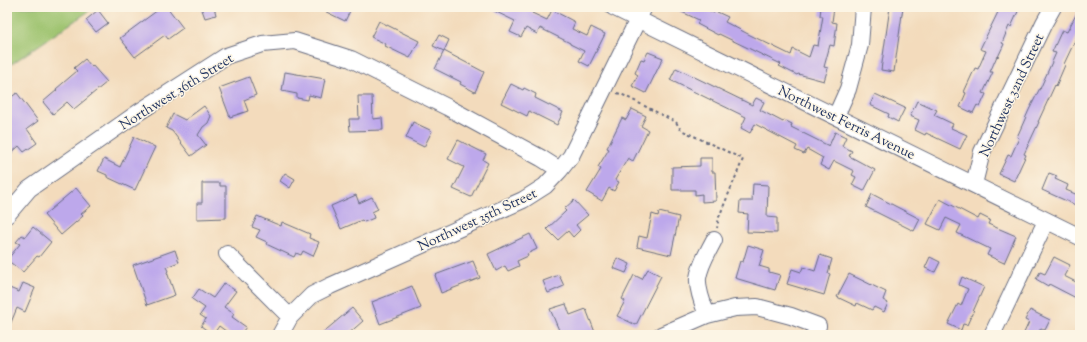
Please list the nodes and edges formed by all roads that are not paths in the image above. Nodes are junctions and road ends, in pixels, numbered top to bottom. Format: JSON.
{"nodes":[{"id":1,"x":613,"y":7,"type":"edge"},
{"id":2,"x":863,"y":7,"type":"edge"},
{"id":3,"x":1053,"y":7,"type":"edge"},
{"id":4,"x":641,"y":13,"type":"edge"},
{"id":5,"x":836,"y":116,"type":"junction"},
{"id":6,"x":560,"y":170,"type":"junction"},
{"id":7,"x":974,"y":184,"type":"junction"},
{"id":8,"x":7,"y":215,"type":"edge"},
{"id":9,"x":1046,"y":221,"type":"junction"},
{"id":10,"x":1080,"y":237,"type":"edge"},
{"id":11,"x":714,"y":240,"type":"road end"},
{"id":12,"x":227,"y":254,"type":"dead end"},
{"id":13,"x":707,"y":316,"type":"junction"},
{"id":14,"x":290,"y":317,"type":"junction"},
{"id":15,"x":816,"y":330,"type":"edge"},
{"id":16,"x":280,"y":335,"type":"edge"},
{"id":17,"x":660,"y":335,"type":"edge"},
{"id":18,"x":992,"y":335,"type":"edge"}],
"edges":[{"from":1,"to":4,"type":"street","name":"Northwest Ferris Avenue"},
{"from":2,"to":5,"type":"street"},
{"from":3,"to":7,"type":"street","name":"Northwest 32nd Street"},
{"from":4,"to":5,"type":"street","name":"Northwest Ferris Avenue"},
{"from":4,"to":6,"type":"street","name":"Northwest 35th Street"},
{"from":5,"to":7,"type":"street","name":"Northwest Ferris Avenue"},
{"from":6,"to":8,"type":"street","name":"Northwest 36th Street"},
{"from":6,"to":14,"type":"street","name":"Northwest 35th Street"},
{"from":7,"to":9,"type":"street","name":"Northwest Ferris Avenue"},
{"from":9,"to":10,"type":"street","name":"Northwest Ferris Avenue"},
{"from":9,"to":18,"type":"street"},
{"from":11,"to":13,"type":"street"},
{"from":12,"to":14,"type":"street"},
{"from":13,"to":15,"type":"street"},
{"from":13,"to":17,"type":"street"},
{"from":14,"to":16,"type":"street","name":"Northwest 35th Street"}]}
